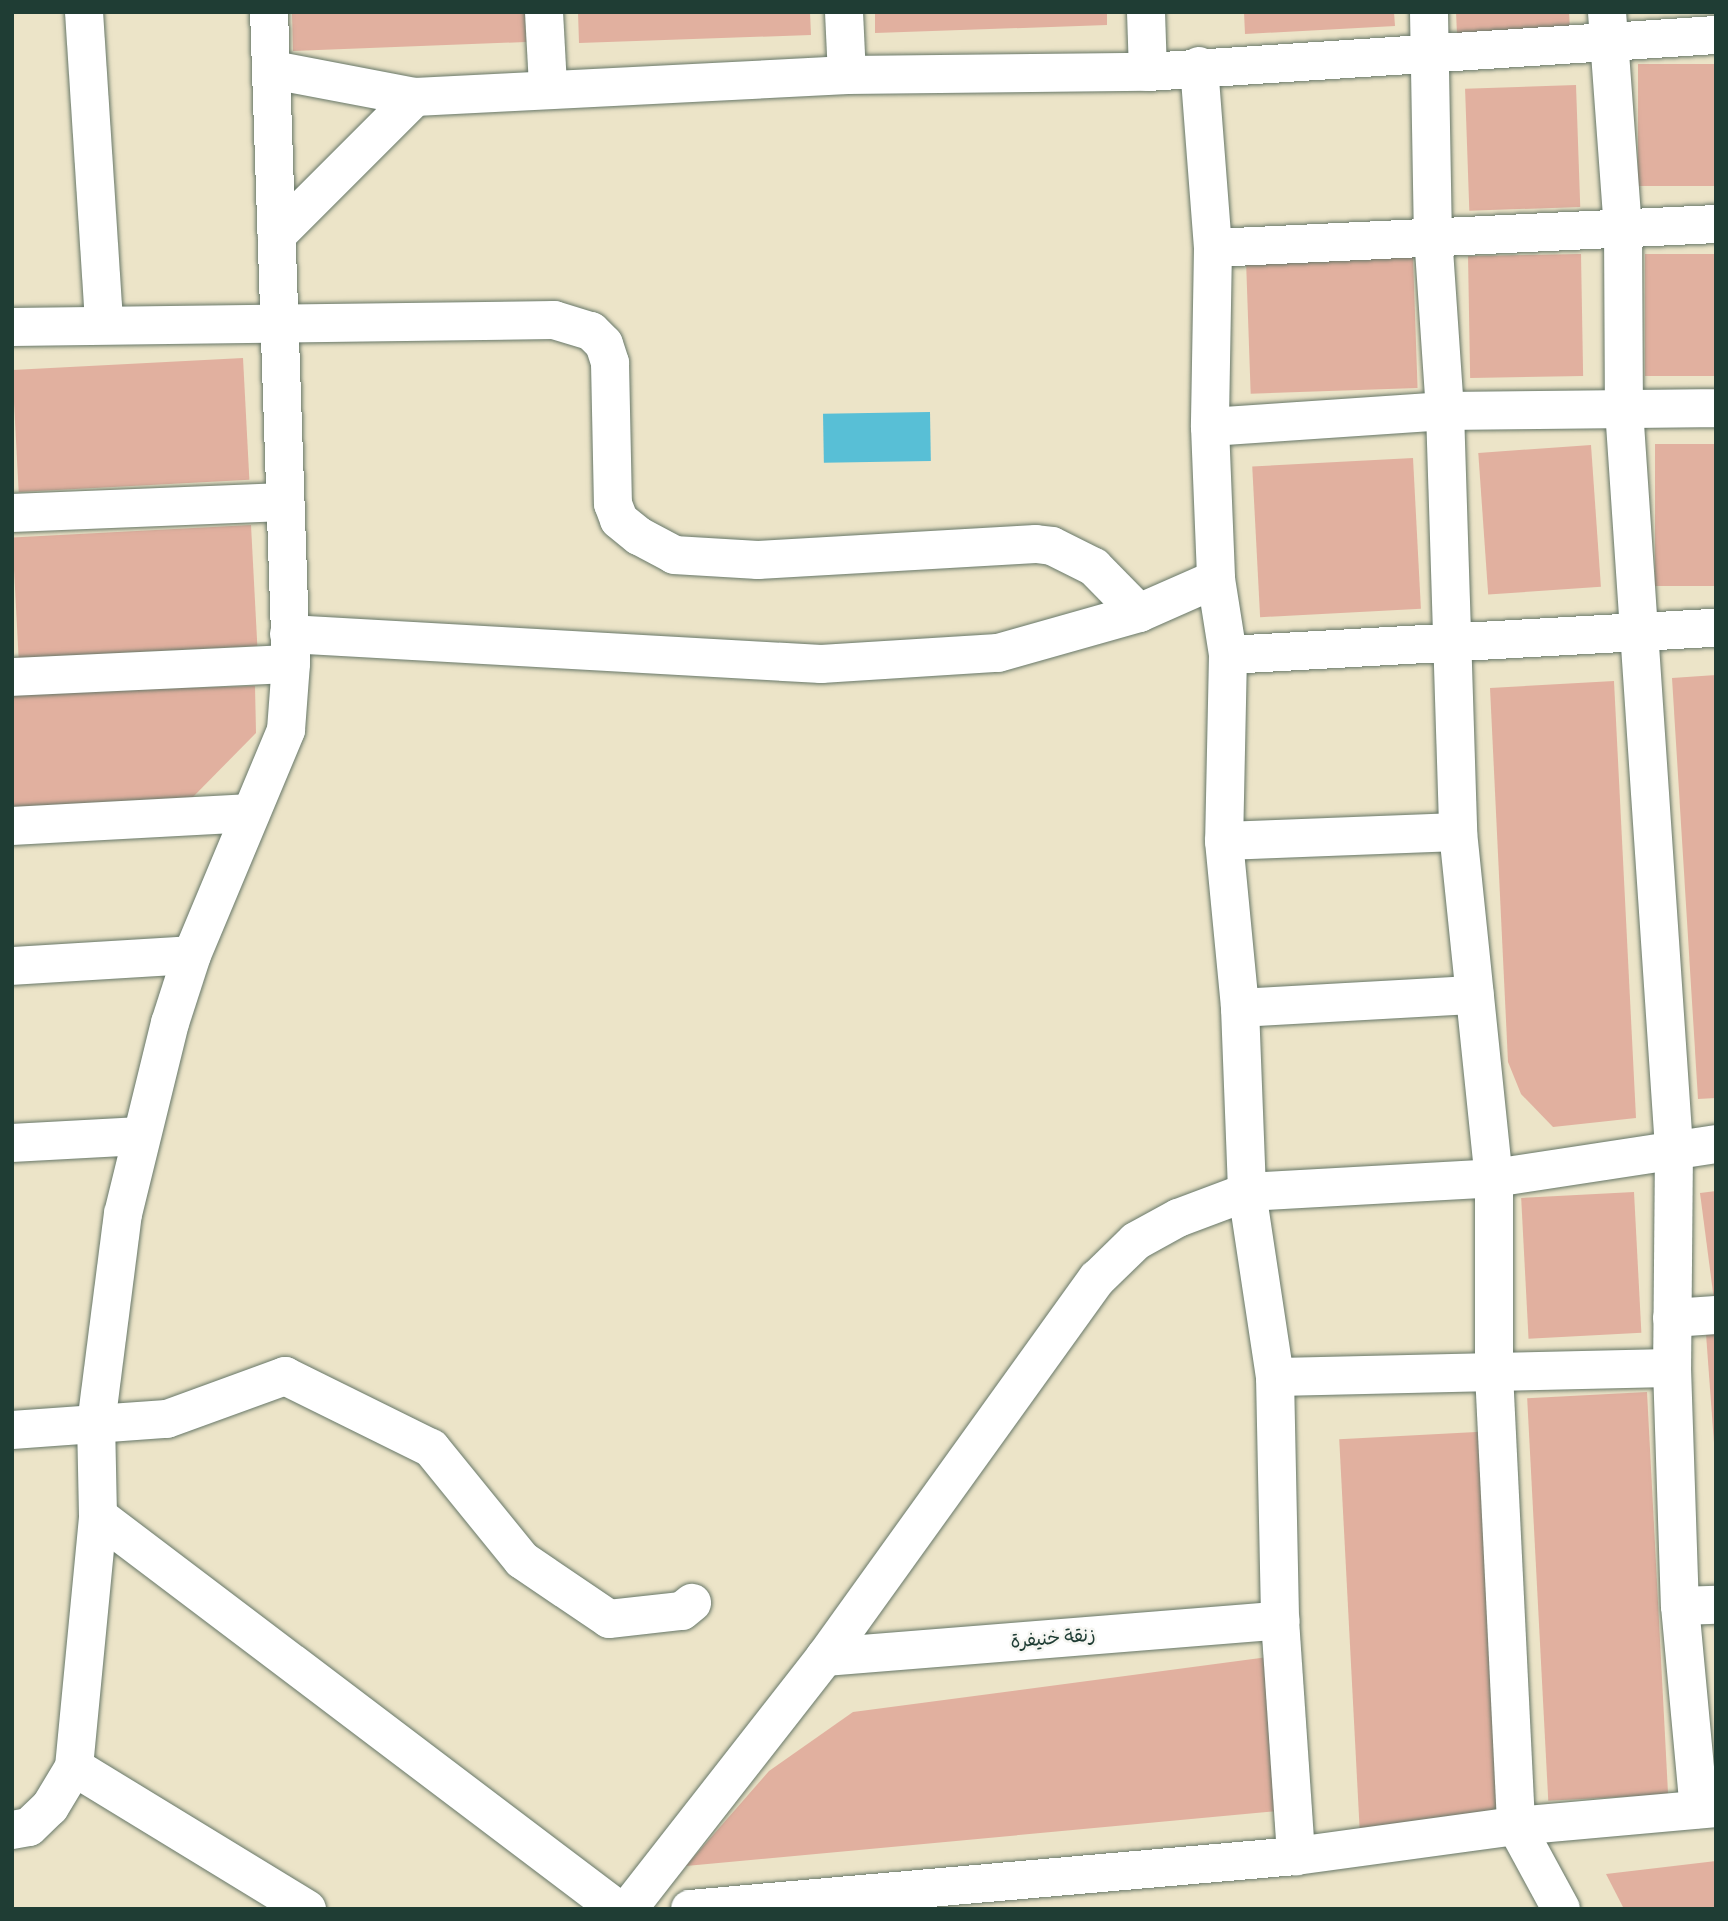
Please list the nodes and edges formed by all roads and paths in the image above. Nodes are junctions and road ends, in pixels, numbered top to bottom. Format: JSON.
{"nodes":[{"id":1,"x":84,"y":12,"type":"edge"},
{"id":2,"x":269,"y":12,"type":"edge"},
{"id":3,"x":544,"y":12,"type":"edge"},
{"id":4,"x":844,"y":12,"type":"edge"},
{"id":5,"x":1146,"y":12,"type":"edge"},
{"id":6,"x":1429,"y":12,"type":"edge"},
{"id":7,"x":1609,"y":28,"type":"edge"},
{"id":8,"x":1716,"y":35,"type":"edge"},
{"id":9,"x":1431,"y":52,"type":"junction"},
{"id":10,"x":1199,"y":65,"type":"junction"},
{"id":11,"x":273,"y":70,"type":"junction"},
{"id":12,"x":1149,"y":72,"type":"junction"},
{"id":13,"x":847,"y":75,"type":"junction"},
{"id":14,"x":548,"y":87,"type":"junction"},
{"id":15,"x":415,"y":97,"type":"junction"},
{"id":16,"x":1716,"y":224,"type":"edge"},
{"id":17,"x":1623,"y":228,"type":"junction"},
{"id":18,"x":277,"y":235,"type":"junction"},
{"id":19,"x":1433,"y":235,"type":"junction"},
{"id":20,"x":1213,"y":248,"type":"junction"},
{"id":21,"x":281,"y":320,"type":"junction"},
{"id":22,"x":104,"y":324,"type":"junction"},
{"id":23,"x":12,"y":327,"type":"edge"},
{"id":24,"x":1716,"y":408,"type":"edge"},
{"id":25,"x":1624,"y":410,"type":"junction"},
{"id":26,"x":1445,"y":411,"type":"junction"},
{"id":27,"x":1210,"y":427,"type":"junction"},
{"id":28,"x":284,"y":502,"type":"junction"},
{"id":29,"x":12,"y":513,"type":"edge"},
{"id":30,"x":1216,"y":579,"type":"junction"},
{"id":31,"x":1139,"y":613,"type":"junction"},
{"id":32,"x":1716,"y":628,"type":"edge"},
{"id":33,"x":1642,"y":632,"type":"junction"},
{"id":34,"x":1453,"y":643,"type":"junction"},
{"id":35,"x":290,"y":649,"type":"junction"},
{"id":36,"x":1228,"y":655,"type":"junction"},
{"id":37,"x":12,"y":677,"type":"edge"},
{"id":38,"x":251,"y":813,"type":"junction"},
{"id":39,"x":12,"y":826,"type":"edge"},
{"id":40,"x":1458,"y":832,"type":"junction"},
{"id":41,"x":1224,"y":841,"type":"junction"},
{"id":42,"x":192,"y":955,"type":"junction"},
{"id":43,"x":12,"y":966,"type":"edge"},
{"id":44,"x":1475,"y":995,"type":"junction"},
{"id":45,"x":1240,"y":1008,"type":"junction"},
{"id":46,"x":140,"y":1136,"type":"junction"},
{"id":47,"x":12,"y":1143,"type":"edge"},
{"id":48,"x":1716,"y":1144,"type":"edge"},
{"id":49,"x":1674,"y":1149,"type":"junction"},
{"id":50,"x":1494,"y":1178,"type":"junction"},
{"id":51,"x":1247,"y":1192,"type":"junction"},
{"id":52,"x":1716,"y":1315,"type":"edge"},
{"id":53,"x":1672,"y":1318,"type":"junction"},
{"id":54,"x":1672,"y":1368,"type":"junction"},
{"id":55,"x":1494,"y":1373,"type":"junction"},
{"id":56,"x":1275,"y":1377,"type":"junction"},
{"id":57,"x":96,"y":1424,"type":"junction"},
{"id":58,"x":12,"y":1430,"type":"edge"},
{"id":59,"x":98,"y":1516,"type":"junction"},
{"id":60,"x":692,"y":1603,"type":"dead end"},
{"id":61,"x":1698,"y":1605,"type":"edge"},
{"id":62,"x":1280,"y":1620,"type":"junction"},
{"id":63,"x":825,"y":1657,"type":"junction"},
{"id":64,"x":74,"y":1767,"type":"junction"},
{"id":65,"x":1708,"y":1809,"type":"edge"},
{"id":66,"x":1516,"y":1826,"type":"junction"},
{"id":67,"x":12,"y":1830,"type":"edge"},
{"id":68,"x":1296,"y":1856,"type":"junction"},
{"id":69,"x":1057,"y":1893,"type":"edge"},
{"id":70,"x":304,"y":1908,"type":"edge"},
{"id":71,"x":617,"y":1909,"type":"edge"},
{"id":72,"x":628,"y":1909,"type":"edge"},
{"id":73,"x":690,"y":1909,"type":"edge"},
{"id":74,"x":1561,"y":1909,"type":"edge"}],
"edges":[{"from":1,"to":22,"type":"street"},
{"from":2,"to":11,"type":"street"},
{"from":3,"to":14,"type":"street"},
{"from":4,"to":13,"type":"street"},
{"from":5,"to":12,"type":"street"},
{"from":6,"to":9,"type":"street"},
{"from":7,"to":8,"type":"street"},
{"from":7,"to":9,"type":"street"},
{"from":7,"to":17,"type":"street"},
{"from":9,"to":10,"type":"street"},
{"from":9,"to":19,"type":"street"},
{"from":10,"to":12,"type":"street"},
{"from":10,"to":20,"type":"street"},
{"from":11,"to":15,"type":"street"},
{"from":11,"to":18,"type":"street"},
{"from":12,"to":13,"type":"street"},
{"from":13,"to":14,"type":"street"},
{"from":14,"to":15,"type":"street"},
{"from":15,"to":18,"type":"street"},
{"from":16,"to":17,"type":"street"},
{"from":17,"to":19,"type":"street"},
{"from":17,"to":25,"type":"street"},
{"from":18,"to":21,"type":"street"},
{"from":19,"to":20,"type":"street"},
{"from":19,"to":26,"type":"street"},
{"from":20,"to":27,"type":"street"},
{"from":21,"to":22,"type":"street"},
{"from":21,"to":28,"type":"street"},
{"from":21,"to":31,"type":"street"},
{"from":22,"to":23,"type":"street"},
{"from":24,"to":25,"type":"street"},
{"from":25,"to":26,"type":"street"},
{"from":25,"to":33,"type":"street"},
{"from":26,"to":27,"type":"street"},
{"from":26,"to":34,"type":"street"},
{"from":27,"to":30,"type":"street"},
{"from":28,"to":29,"type":"street"},
{"from":28,"to":35,"type":"street"},
{"from":30,"to":31,"type":"street"},
{"from":30,"to":36,"type":"street"},
{"from":31,"to":35,"type":"street"},
{"from":32,"to":33,"type":"street"},
{"from":33,"to":34,"type":"street"},
{"from":33,"to":49,"type":"street"},
{"from":34,"to":36,"type":"street"},
{"from":34,"to":40,"type":"street"},
{"from":35,"to":37,"type":"street"},
{"from":35,"to":38,"type":"street"},
{"from":36,"to":41,"type":"street"},
{"from":38,"to":39,"type":"street"},
{"from":38,"to":42,"type":"street"},
{"from":40,"to":41,"type":"street"},
{"from":40,"to":44,"type":"street"},
{"from":41,"to":45,"type":"street"},
{"from":42,"to":43,"type":"street"},
{"from":42,"to":46,"type":"street"},
{"from":44,"to":45,"type":"street"},
{"from":44,"to":50,"type":"street"},
{"from":45,"to":51,"type":"street"},
{"from":46,"to":47,"type":"street"},
{"from":46,"to":57,"type":"street"},
{"from":48,"to":49,"type":"street"},
{"from":49,"to":50,"type":"street"},
{"from":49,"to":53,"type":"street"},
{"from":50,"to":51,"type":"street"},
{"from":50,"to":55,"type":"street"},
{"from":51,"to":56,"type":"street"},
{"from":51,"to":63,"type":"street"},
{"from":52,"to":53,"type":"street"},
{"from":53,"to":54,"type":"street"},
{"from":54,"to":55,"type":"street"},
{"from":54,"to":61,"type":"street"},
{"from":55,"to":56,"type":"street"},
{"from":55,"to":66,"type":"street"},
{"from":56,"to":62,"type":"street"},
{"from":57,"to":58,"type":"street"},
{"from":57,"to":59,"type":"street"},
{"from":57,"to":60,"type":"street"},
{"from":59,"to":64,"type":"street"},
{"from":59,"to":71,"type":"street"},
{"from":61,"to":65,"type":"street"},
{"from":62,"to":63,"type":"street","name":"زنقة خنيفرة"},
{"from":62,"to":68,"type":"street"},
{"from":63,"to":72,"type":"street"},
{"from":64,"to":67,"type":"street"},
{"from":64,"to":70,"type":"street"},
{"from":65,"to":66,"type":"street"},
{"from":66,"to":68,"type":"street"},
{"from":66,"to":74,"type":"street"},
{"from":68,"to":69,"type":"street"},
{"from":69,"to":73,"type":"street"}]}
